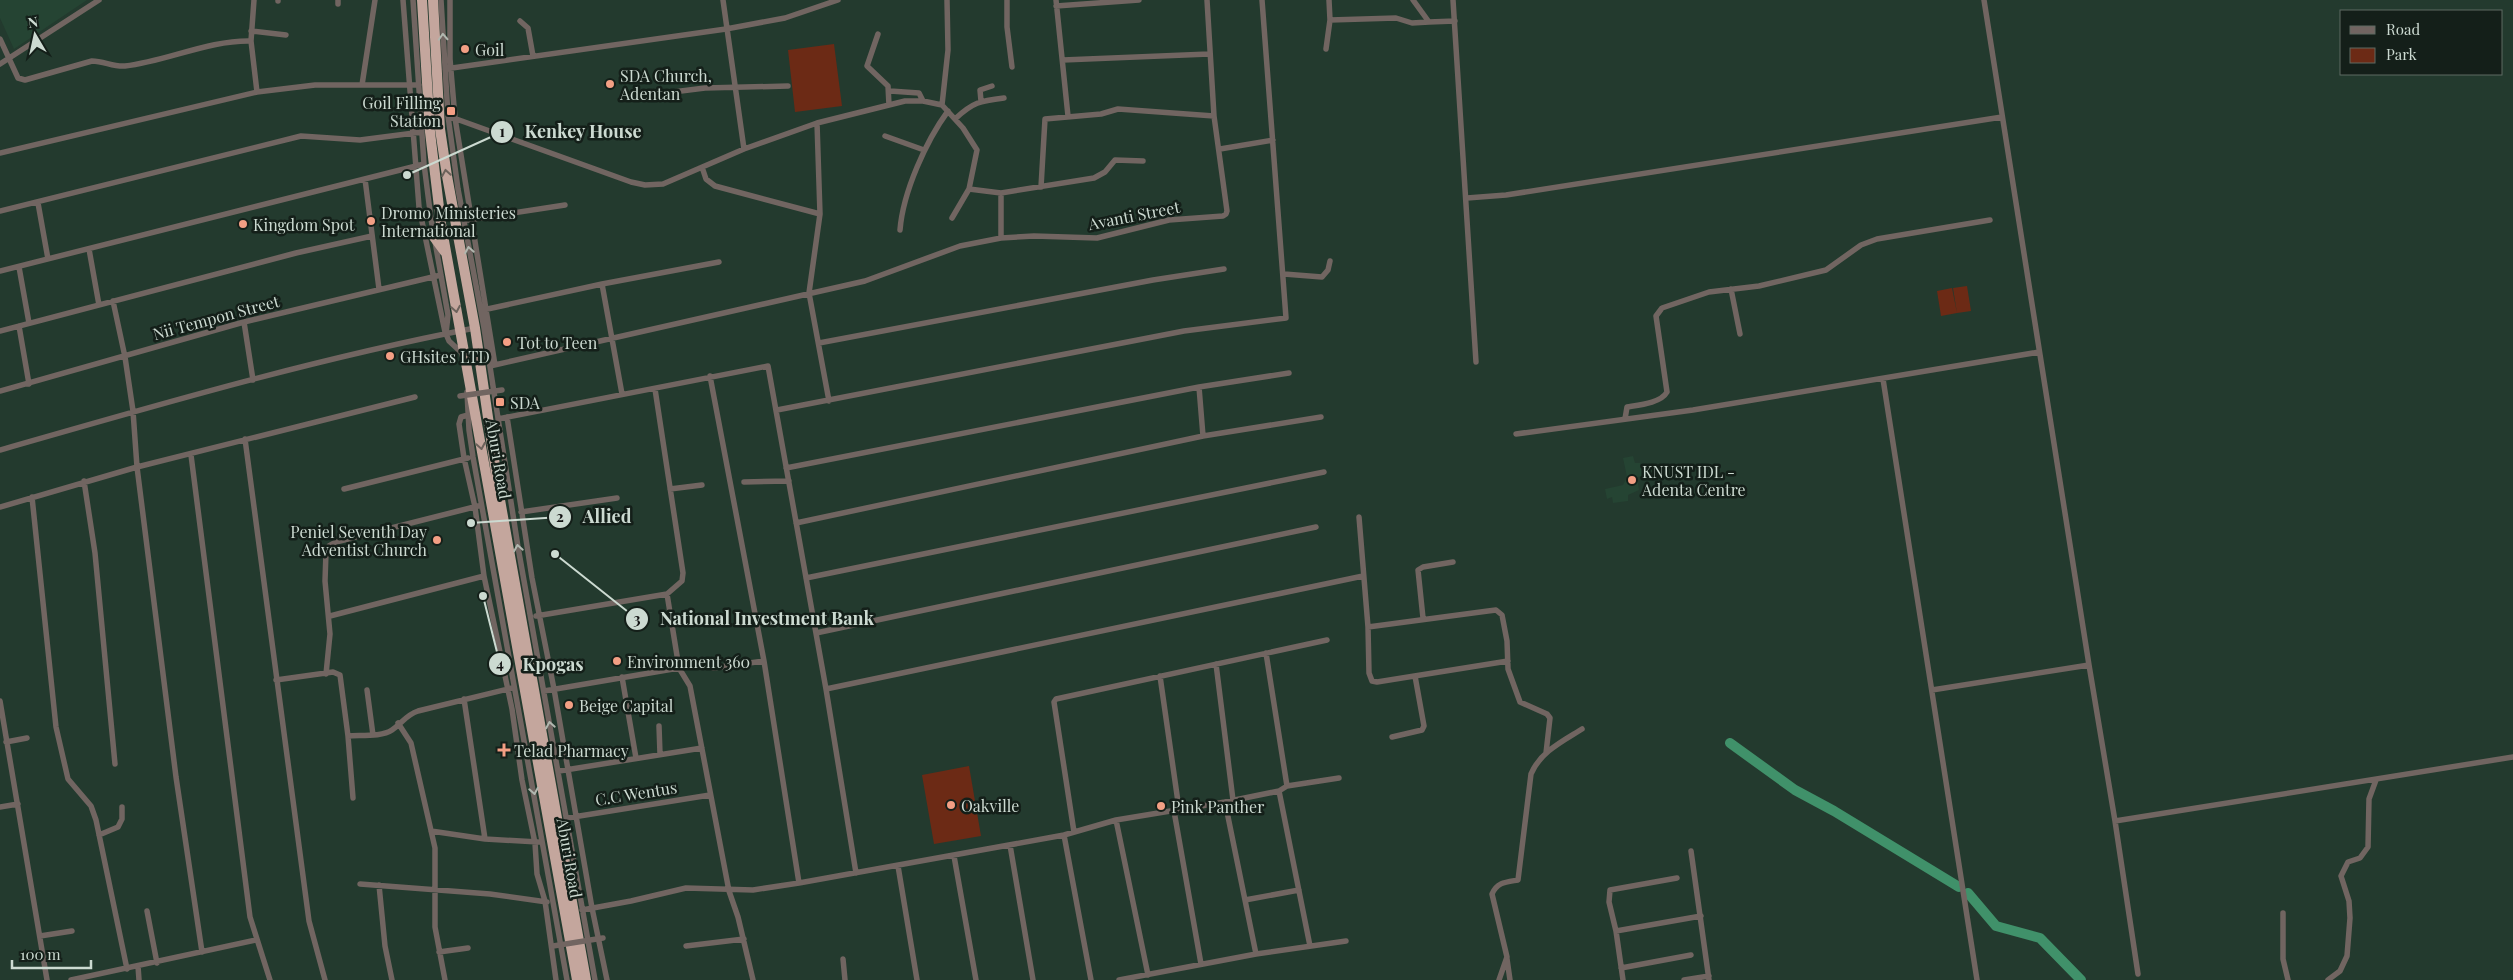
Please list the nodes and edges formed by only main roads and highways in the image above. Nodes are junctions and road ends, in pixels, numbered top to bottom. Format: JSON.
{"nodes":[{"id":1,"x":422,"y":0,"type":"edge"},
{"id":2,"x":433,"y":0,"type":"edge"},
{"id":3,"x":458,"y":189,"type":"road end"},
{"id":4,"x":451,"y":204,"type":"junction"},
{"id":5,"x":434,"y":237,"type":"road end"},
{"id":6,"x":446,"y":254,"type":"junction"},
{"id":7,"x":468,"y":329,"type":"junction"},
{"id":8,"x":568,"y":980,"type":"edge"},
{"id":9,"x":586,"y":980,"type":"edge"}],
"edges":[{"from":1,"to":6,"type":"highway","name":"Aburi Road"},
{"from":4,"to":2,"type":"highway","one_way":true},
{"from":3,"to":4,"type":"highway"},
{"from":4,"to":7,"type":"highway"},
{"from":5,"to":6,"type":"highway"},
{"from":6,"to":7,"type":"highway","name":"Aburi Road","one_way":true},
{"from":7,"to":8,"type":"highway","name":"Aburi Road","one_way":true},
{"from":7,"to":9,"type":"highway"}]}
